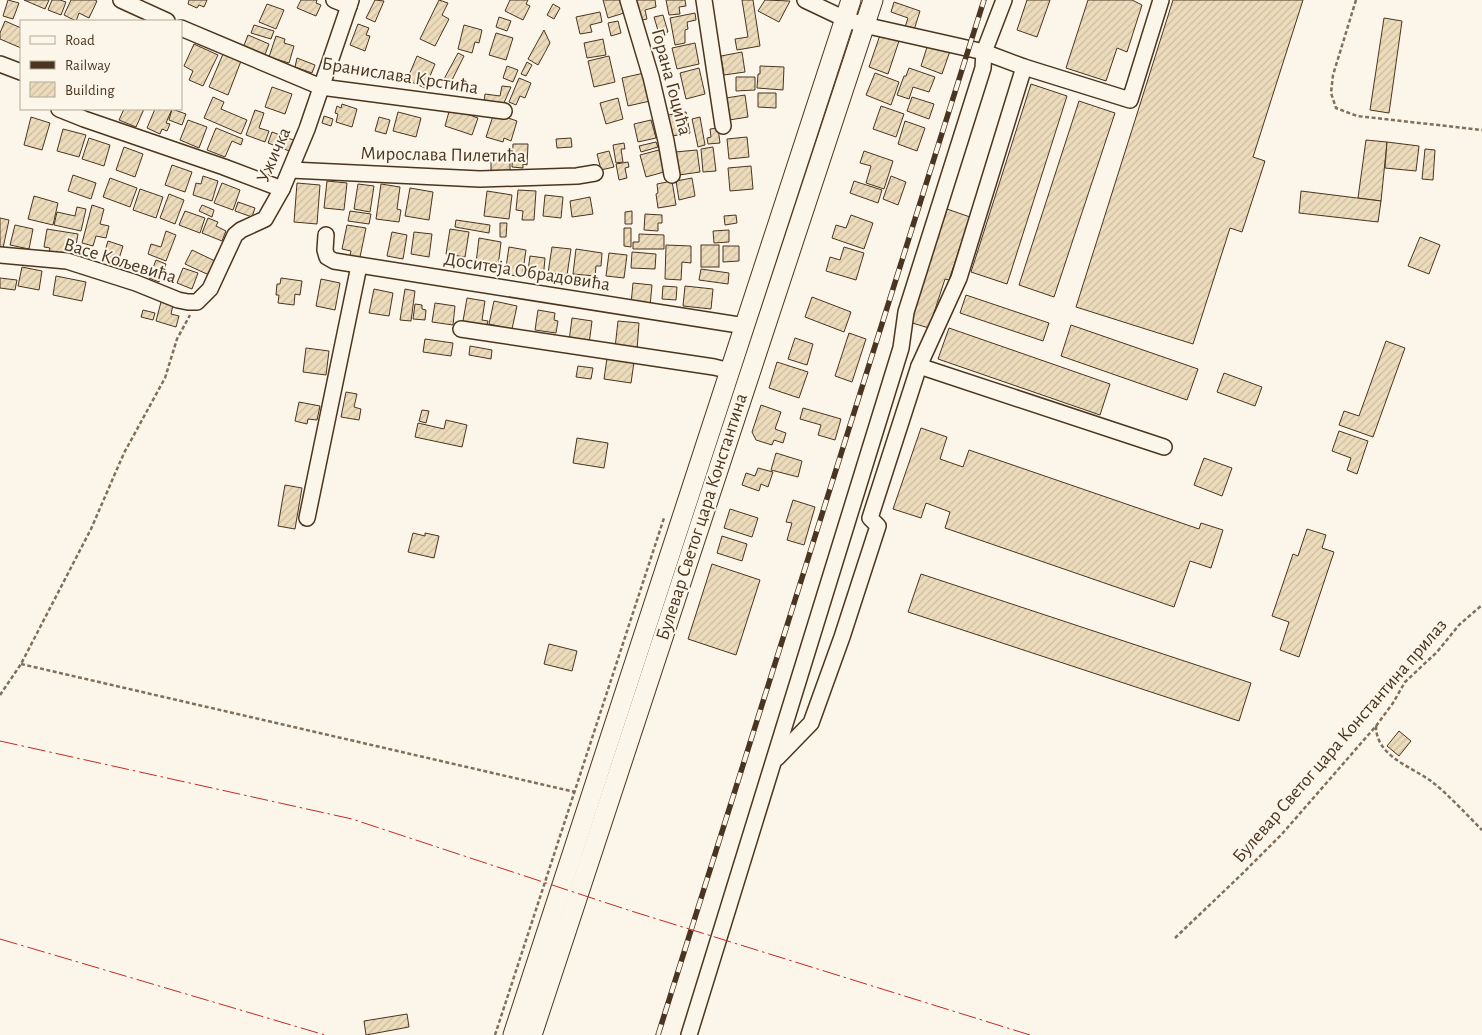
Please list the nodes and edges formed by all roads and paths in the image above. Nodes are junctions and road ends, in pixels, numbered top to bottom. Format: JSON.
{"nodes":[{"id":1,"x":121,"y":0,"type":"edge"},
{"id":2,"x":334,"y":0,"type":"edge"},
{"id":3,"x":628,"y":0,"type":"edge"},
{"id":4,"x":704,"y":0,"type":"edge"},
{"id":5,"x":805,"y":0,"type":"edge"},
{"id":6,"x":851,"y":0,"type":"edge"},
{"id":7,"x":873,"y":0,"type":"edge"},
{"id":8,"x":1004,"y":0,"type":"edge"},
{"id":9,"x":1161,"y":0,"type":"edge"},
{"id":10,"x":1356,"y":0,"type":"edge"},
{"id":11,"x":350,"y":3,"type":"edge"},
{"id":12,"x":845,"y":19,"type":"junction"},
{"id":13,"x":165,"y":20,"type":"edge"},
{"id":14,"x":864,"y":26,"type":"junction"},
{"id":15,"x":182,"y":28,"type":"edge"},
{"id":16,"x":984,"y":52,"type":"junction"},
{"id":17,"x":0,"y":64,"type":"edge"},
{"id":18,"x":1024,"y":67,"type":"junction"},
{"id":19,"x":20,"y":72,"type":"edge"},
{"id":20,"x":321,"y":87,"type":"junction"},
{"id":21,"x":62,"y":110,"type":"edge"},
{"id":22,"x":504,"y":111,"type":"dead end"},
{"id":23,"x":723,"y":126,"type":"dead end"},
{"id":24,"x":1482,"y":130,"type":"edge"},
{"id":25,"x":291,"y":170,"type":"junction"},
{"id":26,"x":595,"y":173,"type":"dead end"},
{"id":27,"x":672,"y":175,"type":"dead end"},
{"id":28,"x":282,"y":189,"type":"junction"},
{"id":29,"x":326,"y":235,"type":"dead end"},
{"id":30,"x":0,"y":255,"type":"edge"},
{"id":31,"x":359,"y":266,"type":"junction"},
{"id":32,"x":197,"y":302,"type":"junction"},
{"id":33,"x":744,"y":326,"type":"junction"},
{"id":34,"x":461,"y":329,"type":"dead end"},
{"id":35,"x":919,"y":366,"type":"junction"},
{"id":36,"x":730,"y":371,"type":"junction"},
{"id":37,"x":1164,"y":448,"type":"dead end"},
{"id":38,"x":308,"y":518,"type":"dead end"},
{"id":39,"x":1482,"y":605,"type":"edge"},
{"id":40,"x":21,"y":664,"type":"junction"},
{"id":41,"x":0,"y":695,"type":"edge"},
{"id":42,"x":1376,"y":726,"type":"junction"},
{"id":43,"x":774,"y":761,"type":"junction"},
{"id":44,"x":591,"y":796,"type":"junction"},
{"id":45,"x":1482,"y":830,"type":"edge"},
{"id":46,"x":1175,"y":938,"type":"dead end"},
{"id":47,"x":512,"y":1035,"type":"edge"},
{"id":48,"x":532,"y":1035,"type":"edge"},
{"id":49,"x":689,"y":1035,"type":"edge"}],
"edges":[{"from":1,"to":13,"type":"street"},
{"from":2,"to":11,"type":"street"},
{"from":3,"to":27,"type":"street","name":"Горана Гоцића"},
{"from":4,"to":23,"type":"street"},
{"from":5,"to":12,"type":"street"},
{"from":6,"to":12,"type":"main road","name":"Булевар Светог цара Константина"},
{"from":7,"to":14,"type":"main road","name":"Булевар Светог цара Константина"},
{"from":8,"to":16,"type":"street"},
{"from":9,"to":18,"type":"street"},
{"from":10,"to":24,"type":"path"},
{"from":11,"to":20,"type":"street","name":"Ужичка"},
{"from":12,"to":14,"type":"street"},
{"from":12,"to":33,"type":"main road","name":"Булевар Светог цара Константина"},
{"from":14,"to":16,"type":"street"},
{"from":14,"to":48,"type":"main road","name":"Булевар Светог цара Константина"},
{"from":15,"to":20,"type":"street","name":"Бранислава Крстића"},
{"from":16,"to":18,"type":"street"},
{"from":16,"to":43,"type":"street"},
{"from":17,"to":19,"type":"street"},
{"from":18,"to":35,"type":"street"},
{"from":20,"to":22,"type":"street","name":"Бранислава Крстића"},
{"from":20,"to":25,"type":"street","name":"Ужичка"},
{"from":21,"to":28,"type":"street"},
{"from":25,"to":26,"type":"street","name":"Мирослава Пилетића"},
{"from":25,"to":28,"type":"street","name":"Ужичка"},
{"from":28,"to":32,"type":"street","name":"Ужичка"},
{"from":29,"to":31,"type":"street","name":"Доситеја Обрадовића"},
{"from":30,"to":32,"type":"street","name":"Васе Кољевића"},
{"from":31,"to":33,"type":"street","name":"Доситеја Обрадовића"},
{"from":31,"to":38,"type":"street"},
{"from":32,"to":40,"type":"path"},
{"from":33,"to":36,"type":"main road","name":"Булевар Светог цара Константина"},
{"from":34,"to":36,"type":"street"},
{"from":35,"to":37,"type":"street"},
{"from":35,"to":43,"type":"street"},
{"from":36,"to":44,"type":"main road","name":"Булевар Светог цара Константина"},
{"from":39,"to":42,"type":"path","name":"Булевар Светог цара Константина прилаз"},
{"from":40,"to":41,"type":"path"},
{"from":40,"to":44,"type":"path"},
{"from":42,"to":45,"type":"path"},
{"from":42,"to":46,"type":"path","name":"Булевар Светог цара Константина прилаз"},
{"from":43,"to":49,"type":"street"},
{"from":44,"to":47,"type":"main road","name":"Булевар Светог цара Константина"}]}
